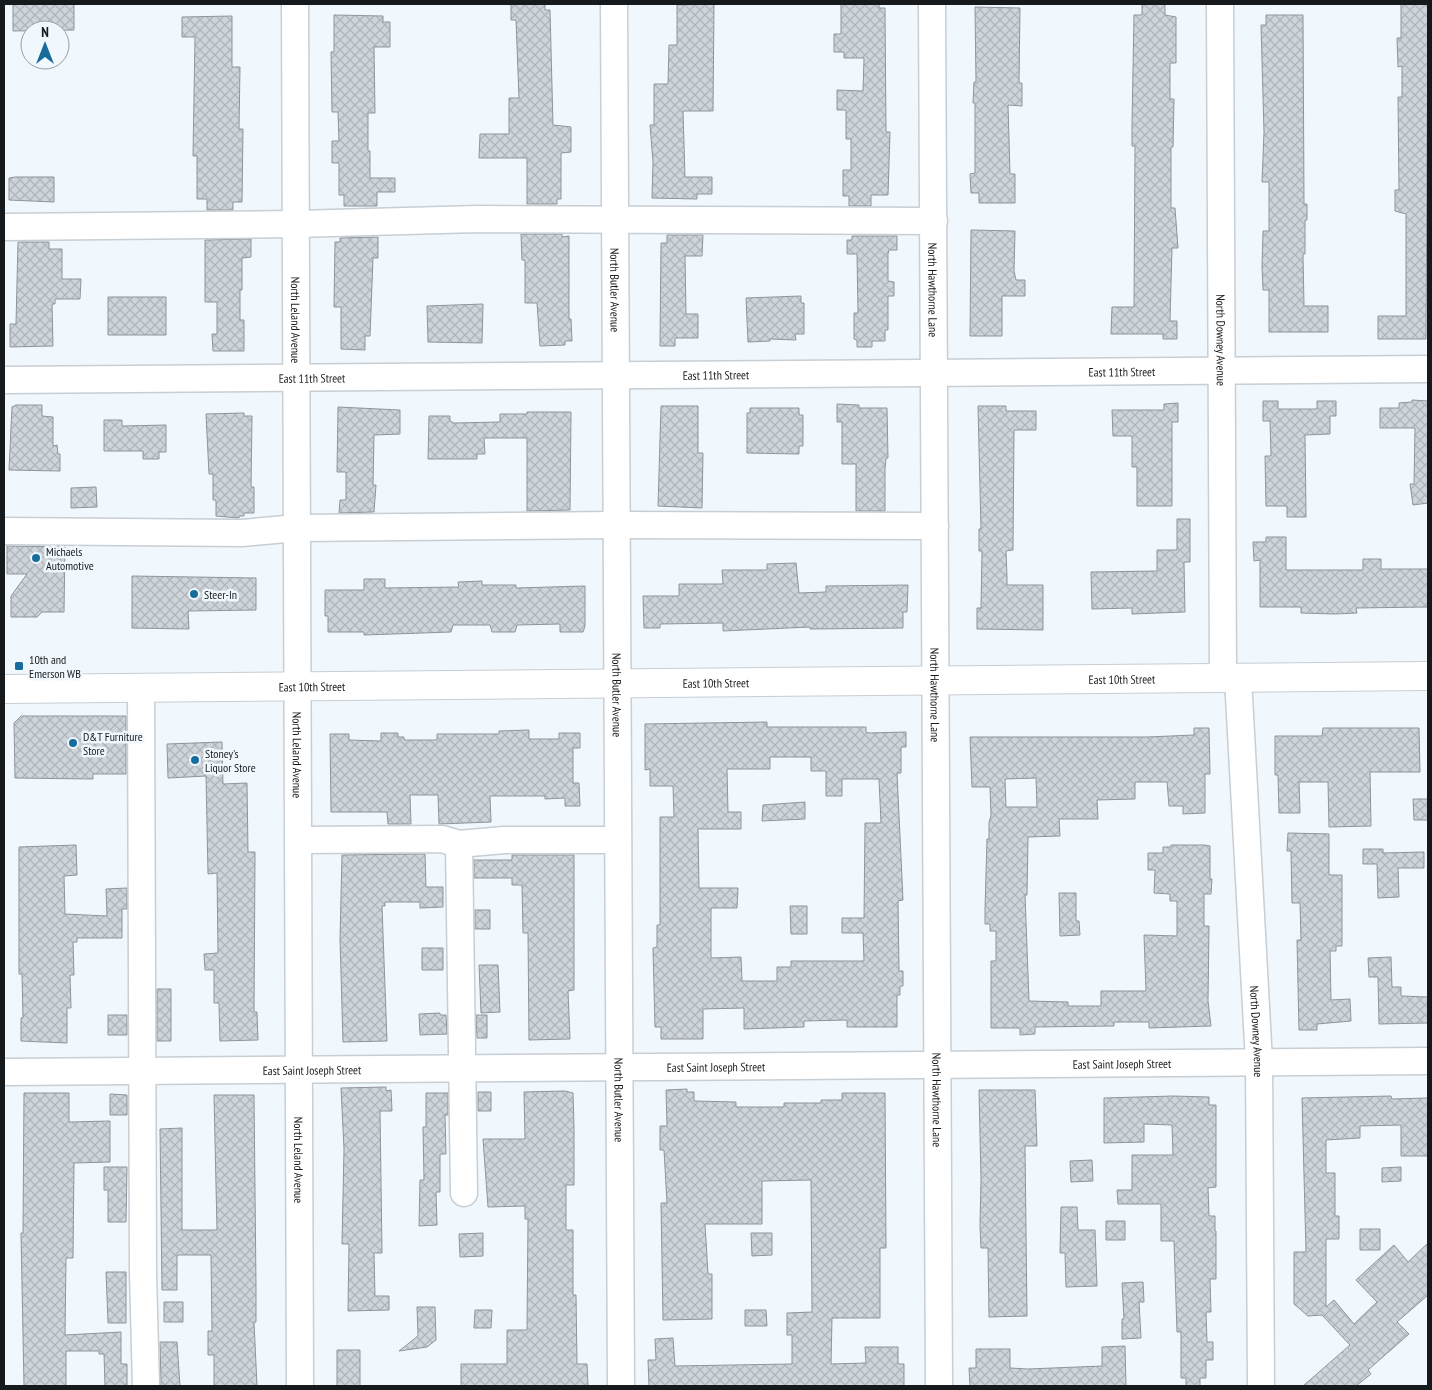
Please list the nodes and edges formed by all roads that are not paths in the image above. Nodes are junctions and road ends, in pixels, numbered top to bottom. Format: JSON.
{"nodes":[{"id":1,"x":295,"y":4,"type":"edge"},
{"id":2,"x":614,"y":4,"type":"edge"},
{"id":3,"x":932,"y":4,"type":"edge"},
{"id":4,"x":1220,"y":4,"type":"edge"},
{"id":5,"x":615,"y":220,"type":"junction"},
{"id":6,"x":934,"y":221,"type":"junction"},
{"id":7,"x":296,"y":224,"type":"junction"},
{"id":8,"x":4,"y":227,"type":"edge"},
{"id":9,"x":1428,"y":368,"type":"edge"},
{"id":10,"x":1222,"y":371,"type":"junction"},
{"id":11,"x":934,"y":373,"type":"junction"},
{"id":12,"x":616,"y":375,"type":"junction"},
{"id":13,"x":297,"y":378,"type":"junction"},
{"id":14,"x":4,"y":380,"type":"edge"},
{"id":15,"x":616,"y":525,"type":"junction"},
{"id":16,"x":935,"y":526,"type":"junction"},
{"id":17,"x":297,"y":528,"type":"junction"},
{"id":18,"x":4,"y":531,"type":"edge"},
{"id":19,"x":1428,"y":676,"type":"edge"},
{"id":20,"x":1231,"y":678,"type":"junction"},
{"id":21,"x":936,"y":680,"type":"junction"},
{"id":22,"x":617,"y":682,"type":"junction"},
{"id":23,"x":298,"y":686,"type":"junction"},
{"id":24,"x":141,"y":688,"type":"junction"},
{"id":25,"x":4,"y":689,"type":"edge"},
{"id":26,"x":299,"y":840,"type":"junction"},
{"id":27,"x":618,"y":840,"type":"junction"},
{"id":28,"x":459,"y":844,"type":"junction"},
{"id":29,"x":1428,"y":1061,"type":"edge"},
{"id":30,"x":1259,"y":1062,"type":"junction"},
{"id":31,"x":938,"y":1064,"type":"junction"},
{"id":32,"x":619,"y":1068,"type":"junction"},
{"id":33,"x":463,"y":1069,"type":"junction"},
{"id":34,"x":300,"y":1070,"type":"junction"},
{"id":35,"x":4,"y":1072,"type":"edge"},
{"id":36,"x":144,"y":1072,"type":"junction"},
{"id":37,"x":464,"y":1194,"type":"dead end"},
{"id":38,"x":146,"y":1386,"type":"edge"},
{"id":39,"x":300,"y":1386,"type":"edge"},
{"id":40,"x":621,"y":1386,"type":"edge"},
{"id":41,"x":939,"y":1386,"type":"edge"},
{"id":42,"x":1261,"y":1386,"type":"edge"}],
"edges":[{"from":1,"to":7,"type":"street","name":"North Leland Avenue"},
{"from":2,"to":5,"type":"street","name":"North Butler Avenue"},
{"from":3,"to":6,"type":"street","name":"North Hawthorne Lane"},
{"from":4,"to":10,"type":"street","name":"North Downey Avenue"},
{"from":5,"to":6,"type":"street"},
{"from":5,"to":7,"type":"street"},
{"from":5,"to":12,"type":"street","name":"North Butler Avenue"},
{"from":6,"to":11,"type":"street","name":"North Hawthorne Lane"},
{"from":7,"to":8,"type":"street"},
{"from":7,"to":13,"type":"street","name":"North Leland Avenue"},
{"from":9,"to":10,"type":"street","name":"East 11th Street"},
{"from":10,"to":11,"type":"street","name":"East 11th Street"},
{"from":10,"to":20,"type":"street","name":"North Downey Avenue"},
{"from":11,"to":12,"type":"street","name":"East 11th Street"},
{"from":11,"to":16,"type":"street","name":"North Hawthorne Lane"},
{"from":12,"to":13,"type":"street","name":"East 11th Street"},
{"from":12,"to":15,"type":"street","name":"North Butler Avenue"},
{"from":13,"to":14,"type":"street","name":"East 11th Street"},
{"from":13,"to":17,"type":"street","name":"North Leland Avenue"},
{"from":15,"to":16,"type":"street"},
{"from":15,"to":17,"type":"street"},
{"from":15,"to":22,"type":"street","name":"North Butler Avenue"},
{"from":16,"to":21,"type":"street","name":"North Hawthorne Lane"},
{"from":17,"to":18,"type":"street"},
{"from":17,"to":23,"type":"street","name":"North Leland Avenue"},
{"from":19,"to":20,"type":"main road","name":"East 10th Street"},
{"from":20,"to":21,"type":"main road","name":"East 10th Street"},
{"from":20,"to":30,"type":"street","name":"North Downey Avenue"},
{"from":21,"to":22,"type":"main road","name":"East 10th Street"},
{"from":21,"to":31,"type":"street","name":"North Hawthorne Lane"},
{"from":22,"to":23,"type":"main road","name":"East 10th Street"},
{"from":22,"to":27,"type":"street","name":"North Butler Avenue"},
{"from":23,"to":24,"type":"main road","name":"East 10th Street"},
{"from":23,"to":26,"type":"street","name":"North Leland Avenue"},
{"from":24,"to":25,"type":"main road","name":"East 10th Street"},
{"from":24,"to":36,"type":"street"},
{"from":26,"to":28,"type":"street"},
{"from":26,"to":34,"type":"street","name":"North Leland Avenue"},
{"from":27,"to":28,"type":"street"},
{"from":27,"to":32,"type":"street","name":"North Butler Avenue"},
{"from":28,"to":33,"type":"street"},
{"from":29,"to":30,"type":"street","name":"East Saint Joseph Street"},
{"from":30,"to":31,"type":"street","name":"East Saint Joseph Street"},
{"from":30,"to":42,"type":"street","name":"North Downey Avenue"},
{"from":31,"to":32,"type":"street","name":"East Saint Joseph Street"},
{"from":31,"to":41,"type":"street","name":"North Hawthorne Lane"},
{"from":32,"to":33,"type":"street","name":"East Saint Joseph Street"},
{"from":32,"to":40,"type":"street","name":"North Butler Avenue"},
{"from":33,"to":34,"type":"street","name":"East Saint Joseph Street"},
{"from":33,"to":37,"type":"street"},
{"from":34,"to":36,"type":"street","name":"East Saint Joseph Street"},
{"from":34,"to":39,"type":"street","name":"North Leland Avenue"},
{"from":35,"to":36,"type":"street","name":"East Saint Joseph Street"},
{"from":36,"to":38,"type":"street"}]}
